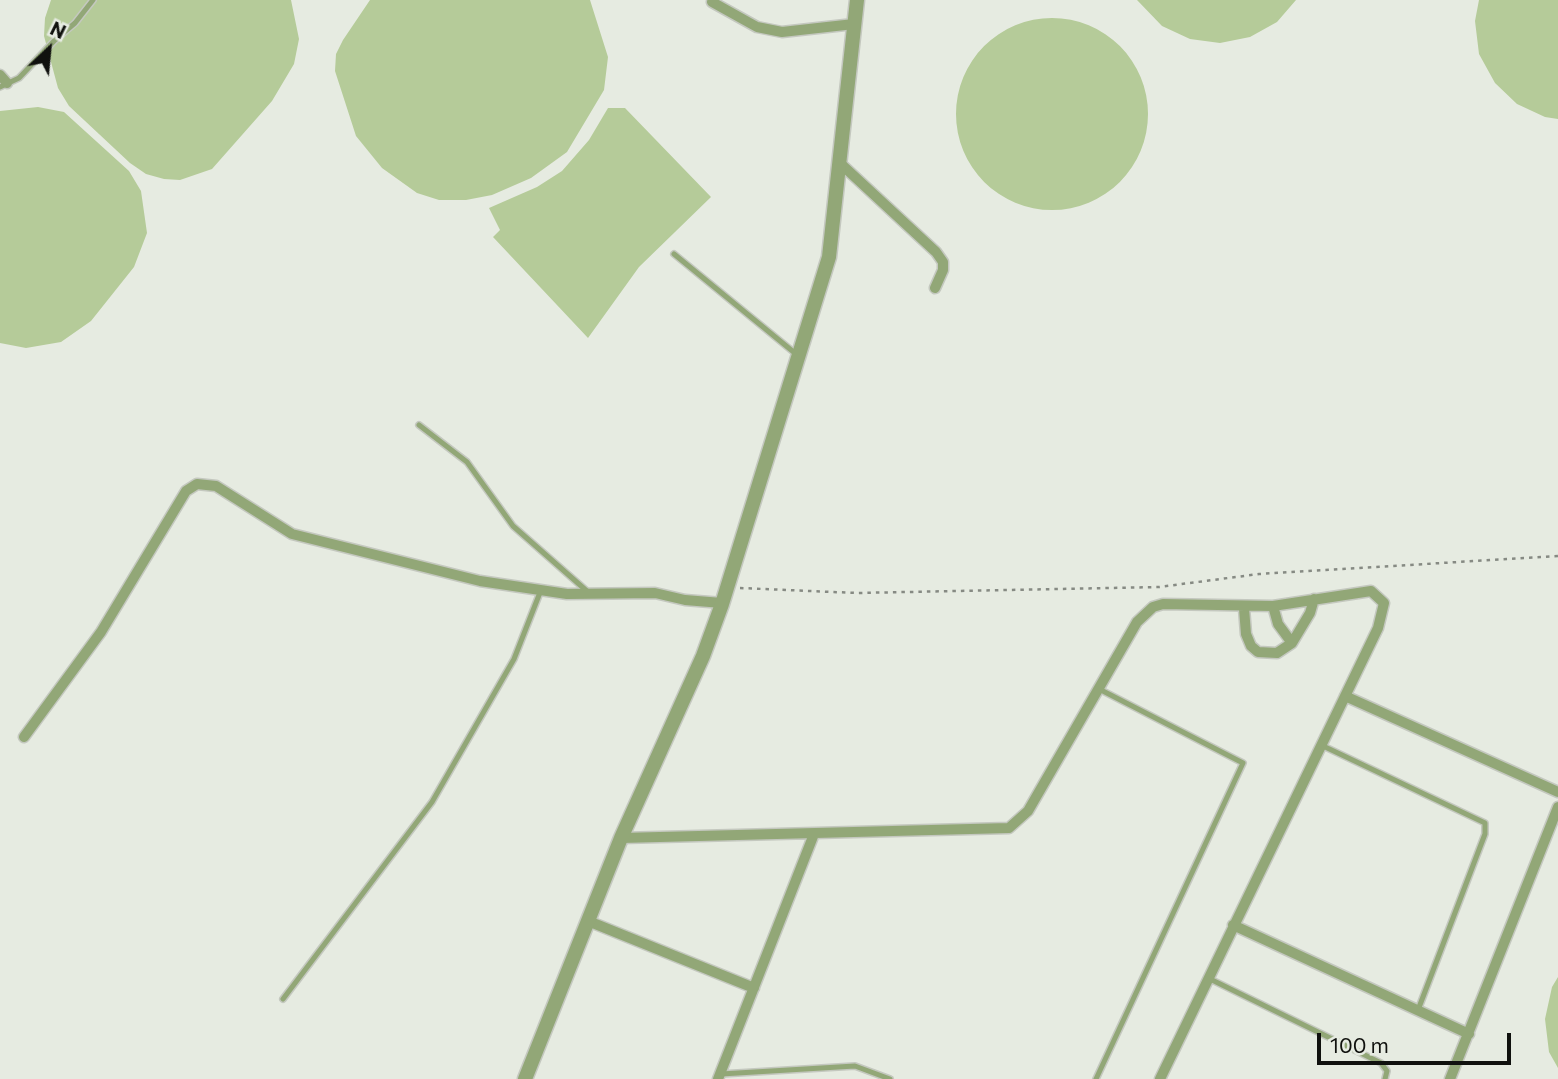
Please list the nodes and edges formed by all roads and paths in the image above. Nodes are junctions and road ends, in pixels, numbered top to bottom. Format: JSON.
{"nodes":[{"id":1,"x":93,"y":0,"type":"edge"},
{"id":2,"x":857,"y":0,"type":"edge"},
{"id":3,"x":712,"y":2,"type":"dead end"},
{"id":4,"x":854,"y":24,"type":"junction"},
{"id":5,"x":2,"y":82,"type":"edge"},
{"id":6,"x":841,"y":164,"type":"junction"},
{"id":7,"x":674,"y":254,"type":"dead end"},
{"id":8,"x":935,"y":288,"type":"dead end"},
{"id":9,"x":799,"y":356,"type":"junction"},
{"id":10,"x":419,"y":425,"type":"dead end"},
{"id":11,"x":1558,"y":556,"type":"edge"},
{"id":12,"x":727,"y":588,"type":"junction"},
{"id":13,"x":541,"y":590,"type":"junction"},
{"id":14,"x":588,"y":592,"type":"junction"},
{"id":15,"x":1314,"y":599,"type":"junction"},
{"id":16,"x":722,"y":603,"type":"junction"},
{"id":17,"x":1273,"y":606,"type":"junction"},
{"id":18,"x":1244,"y":608,"type":"junction"},
{"id":19,"x":1292,"y":643,"type":"junction"},
{"id":20,"x":1099,"y":689,"type":"junction"},
{"id":21,"x":1345,"y":696,"type":"junction"},
{"id":22,"x":24,"y":737,"type":"dead end"},
{"id":23,"x":1321,"y":745,"type":"junction"},
{"id":24,"x":1558,"y":792,"type":"edge"},
{"id":25,"x":1558,"y":807,"type":"edge"},
{"id":26,"x":814,"y":834,"type":"junction"},
{"id":27,"x":621,"y":838,"type":"junction"},
{"id":28,"x":588,"y":921,"type":"junction"},
{"id":29,"x":1234,"y":925,"type":"junction"},
{"id":30,"x":1208,"y":978,"type":"junction"},
{"id":31,"x":754,"y":988,"type":"junction"},
{"id":32,"x":283,"y":999,"type":"dead end"},
{"id":33,"x":1418,"y":1010,"type":"junction"},
{"id":34,"x":1469,"y":1034,"type":"junction"},
{"id":35,"x":719,"y":1076,"type":"edge"},
{"id":36,"x":525,"y":1079,"type":"edge"},
{"id":37,"x":890,"y":1079,"type":"edge"},
{"id":38,"x":1096,"y":1079,"type":"edge"},
{"id":39,"x":1160,"y":1079,"type":"edge"},
{"id":40,"x":1385,"y":1079,"type":"edge"},
{"id":41,"x":1450,"y":1079,"type":"edge"}],
"edges":[{"from":1,"to":5,"type":"lane"},
{"from":2,"to":4,"type":"street"},
{"from":3,"to":4,"type":"street"},
{"from":4,"to":6,"type":"street"},
{"from":6,"to":8,"type":"street"},
{"from":6,"to":9,"type":"street"},
{"from":7,"to":9,"type":"lane"},
{"from":9,"to":12,"type":"street"},
{"from":10,"to":14,"type":"lane"},
{"from":11,"to":12,"type":"path"},
{"from":12,"to":16,"type":"street"},
{"from":13,"to":14,"type":"street"},
{"from":13,"to":22,"type":"street"},
{"from":13,"to":32,"type":"lane"},
{"from":14,"to":16,"type":"street"},
{"from":15,"to":17,"type":"street"},
{"from":15,"to":19,"type":"street"},
{"from":15,"to":21,"type":"street"},
{"from":16,"to":27,"type":"street"},
{"from":17,"to":18,"type":"street"},
{"from":17,"to":19,"type":"street"},
{"from":18,"to":19,"type":"street"},
{"from":18,"to":20,"type":"street"},
{"from":20,"to":26,"type":"street"},
{"from":20,"to":38,"type":"lane"},
{"from":21,"to":23,"type":"street"},
{"from":21,"to":24,"type":"street"},
{"from":23,"to":29,"type":"street"},
{"from":23,"to":33,"type":"lane"},
{"from":25,"to":34,"type":"street"},
{"from":26,"to":27,"type":"street"},
{"from":26,"to":31,"type":"street"},
{"from":27,"to":28,"type":"street"},
{"from":28,"to":31,"type":"street"},
{"from":28,"to":36,"type":"street"},
{"from":29,"to":30,"type":"street"},
{"from":29,"to":33,"type":"street"},
{"from":30,"to":39,"type":"street"},
{"from":30,"to":40,"type":"lane"},
{"from":31,"to":35,"type":"street"},
{"from":33,"to":34,"type":"street"},
{"from":34,"to":41,"type":"street"},
{"from":35,"to":37,"type":"lane"}]}
